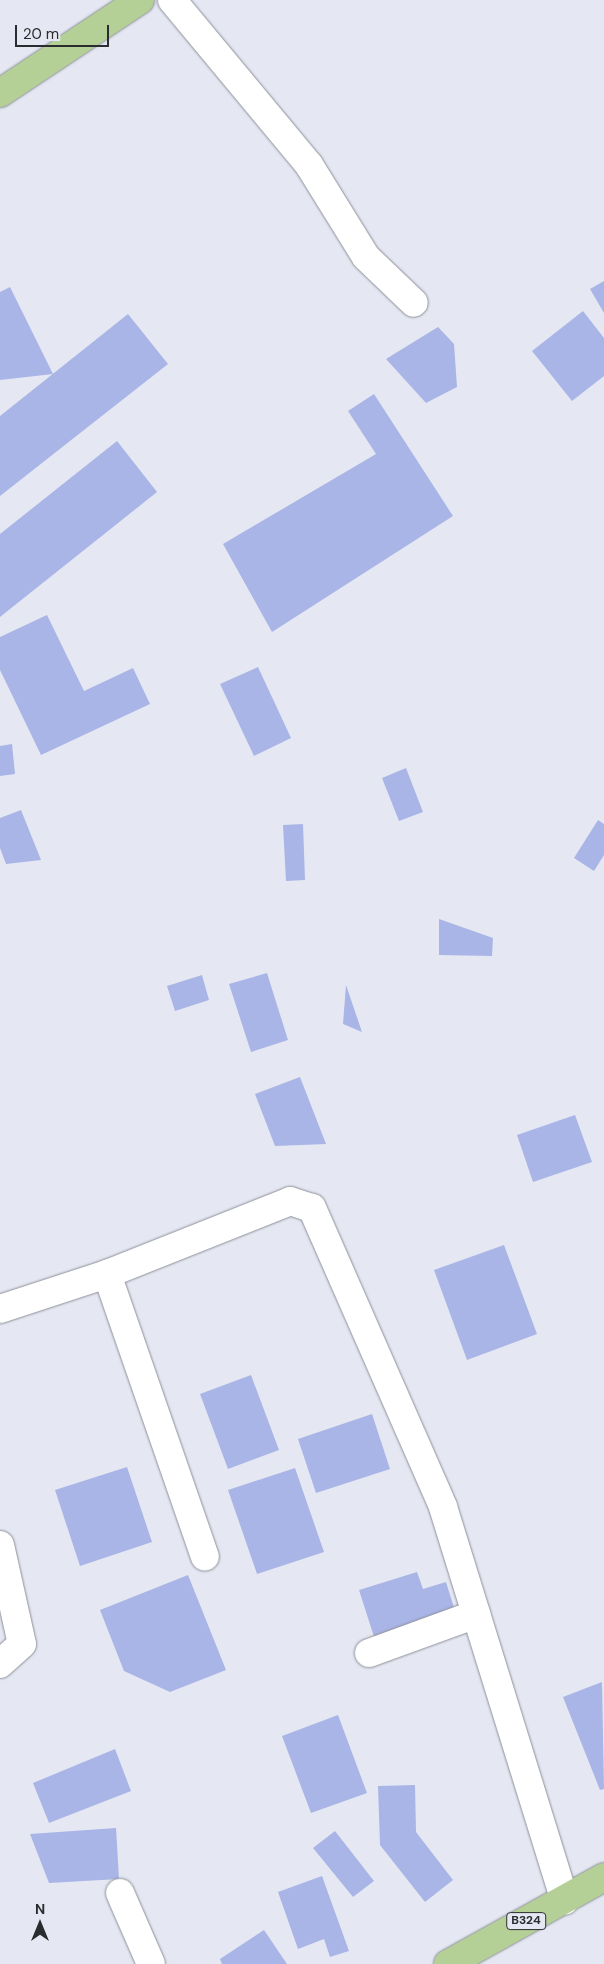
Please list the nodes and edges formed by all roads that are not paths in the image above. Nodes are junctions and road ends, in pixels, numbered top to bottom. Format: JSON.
{"nodes":[{"id":1,"x":140,"y":0,"type":"edge"},
{"id":2,"x":172,"y":0,"type":"edge"},
{"id":3,"x":0,"y":93,"type":"edge"},
{"id":4,"x":414,"y":303,"type":"dead end"},
{"id":5,"x":107,"y":1274,"type":"junction"},
{"id":6,"x":0,"y":1309,"type":"edge"},
{"id":7,"x":0,"y":1545,"type":"edge"},
{"id":8,"x":205,"y":1558,"type":"dead end"},
{"id":9,"x":476,"y":1614,"type":"junction"},
{"id":10,"x":369,"y":1654,"type":"dead end"},
{"id":11,"x":0,"y":1664,"type":"edge"},
{"id":12,"x":604,"y":1876,"type":"edge"},
{"id":13,"x":120,"y":1893,"type":"dead end"},
{"id":14,"x":564,"y":1900,"type":"junction"},
{"id":15,"x":151,"y":1964,"type":"edge"},
{"id":16,"x":448,"y":1964,"type":"edge"}],
"edges":[{"from":1,"to":3,"type":"main road"},
{"from":2,"to":4,"type":"street"},
{"from":5,"to":6,"type":"street"},
{"from":5,"to":8,"type":"street"},
{"from":5,"to":9,"type":"street"},
{"from":7,"to":11,"type":"street"},
{"from":9,"to":10,"type":"street"},
{"from":9,"to":14,"type":"street"},
{"from":12,"to":14,"type":"main road","number":"B324"},
{"from":13,"to":15,"type":"street"},
{"from":14,"to":16,"type":"main road","number":"B324"}]}
